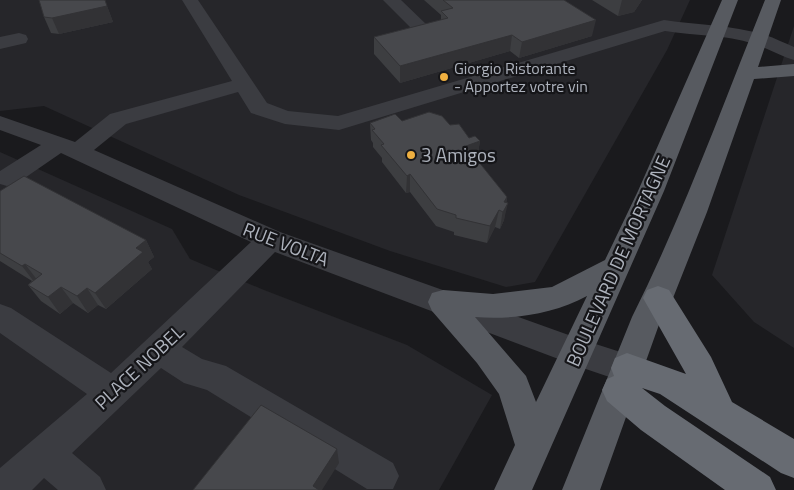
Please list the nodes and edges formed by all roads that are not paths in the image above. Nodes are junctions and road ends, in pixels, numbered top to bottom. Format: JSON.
{"nodes":[{"id":1,"x":190,"y":0,"type":"edge"},
{"id":2,"x":391,"y":0,"type":"edge"},
{"id":3,"x":730,"y":0,"type":"edge"},
{"id":4,"x":773,"y":0,"type":"edge"},
{"id":5,"x":419,"y":26,"type":"edge"},
{"id":6,"x":718,"y":31,"type":"junction"},
{"id":7,"x":19,"y":39,"type":"dead end"},
{"id":8,"x":759,"y":39,"type":"junction"},
{"id":9,"x":0,"y":43,"type":"edge"},
{"id":10,"x":794,"y":54,"type":"edge"},
{"id":11,"x":794,"y":70,"type":"edge"},
{"id":12,"x":746,"y":74,"type":"junction"},
{"id":13,"x":244,"y":84,"type":"junction"},
{"id":14,"x":0,"y":123,"type":"edge"},
{"id":15,"x":68,"y":148,"type":"junction"},
{"id":16,"x":10,"y":179,"type":"edge"},
{"id":17,"x":270,"y":239,"type":"junction"},
{"id":18,"x":615,"y":268,"type":"junction"},
{"id":19,"x":658,"y":298,"type":"junction"},
{"id":20,"x":443,"y":302,"type":"junction"},
{"id":21,"x":0,"y":317,"type":"edge"},
{"id":22,"x":159,"y":349,"type":"junction"},
{"id":23,"x":577,"y":352,"type":"junction"},
{"id":24,"x":623,"y":379,"type":"junction"},
{"id":25,"x":113,"y":393,"type":"junction"},
{"id":26,"x":720,"y":414,"type":"junction"},
{"id":27,"x":533,"y":445,"type":"junction"},
{"id":28,"x":46,"y":455,"type":"junction"},
{"id":29,"x":794,"y":460,"type":"edge"},
{"id":30,"x":380,"y":476,"type":"dead end"},
{"id":31,"x":4,"y":490,"type":"edge"},
{"id":32,"x":87,"y":490,"type":"edge"},
{"id":33,"x":513,"y":490,"type":"edge"},
{"id":34,"x":581,"y":490,"type":"edge"},
{"id":35,"x":757,"y":490,"type":"edge"}],
"edges":[{"from":1,"to":13,"type":"street"},
{"from":2,"to":5,"type":"street"},
{"from":3,"to":6,"type":"main road","name":"BOULEVARD DE MORTAGNE"},
{"from":4,"to":8,"type":"main road"},
{"from":6,"to":8,"type":"street"},
{"from":6,"to":13,"type":"street"},
{"from":6,"to":18,"type":"main road","name":"BOULEVARD DE MORTAGNE"},
{"from":7,"to":9,"type":"street"},
{"from":8,"to":10,"type":"street"},
{"from":8,"to":12,"type":"main road"},
{"from":11,"to":12,"type":"main road"},
{"from":12,"to":19,"type":"main road"},
{"from":13,"to":15,"type":"street"},
{"from":14,"to":15,"type":"street","name":"RUE VOLTA"},
{"from":15,"to":16,"type":"street"},
{"from":15,"to":17,"type":"street","name":"RUE VOLTA"},
{"from":17,"to":20,"type":"street","name":"RUE VOLTA"},
{"from":17,"to":22,"type":"street","name":"PLACE NOBEL"},
{"from":18,"to":20,"type":"main road"},
{"from":18,"to":23,"type":"main road","name":"BOULEVARD DE MORTAGNE"},
{"from":19,"to":24,"type":"main road"},
{"from":19,"to":26,"type":"highway"},
{"from":20,"to":23,"type":"street","name":"RUE VOLTA"},
{"from":20,"to":27,"type":"main road"},
{"from":21,"to":25,"type":"street"},
{"from":22,"to":25,"type":"street","name":"PLACE NOBEL"},
{"from":22,"to":30,"type":"street"},
{"from":23,"to":24,"type":"street","name":"RUE VOLTA"},
{"from":23,"to":27,"type":"main road","name":"BOULEVARD DE MORTAGNE"},
{"from":24,"to":26,"type":"highway"},
{"from":24,"to":34,"type":"main road"},
{"from":24,"to":35,"type":"highway"},
{"from":25,"to":28,"type":"street","name":"PLACE NOBEL"},
{"from":26,"to":29,"type":"highway"},
{"from":27,"to":33,"type":"main road","name":"BOULEVARD DE MORTAGNE"},
{"from":28,"to":31,"type":"street","name":"PLACE NOBEL"},
{"from":28,"to":32,"type":"street"}]}
